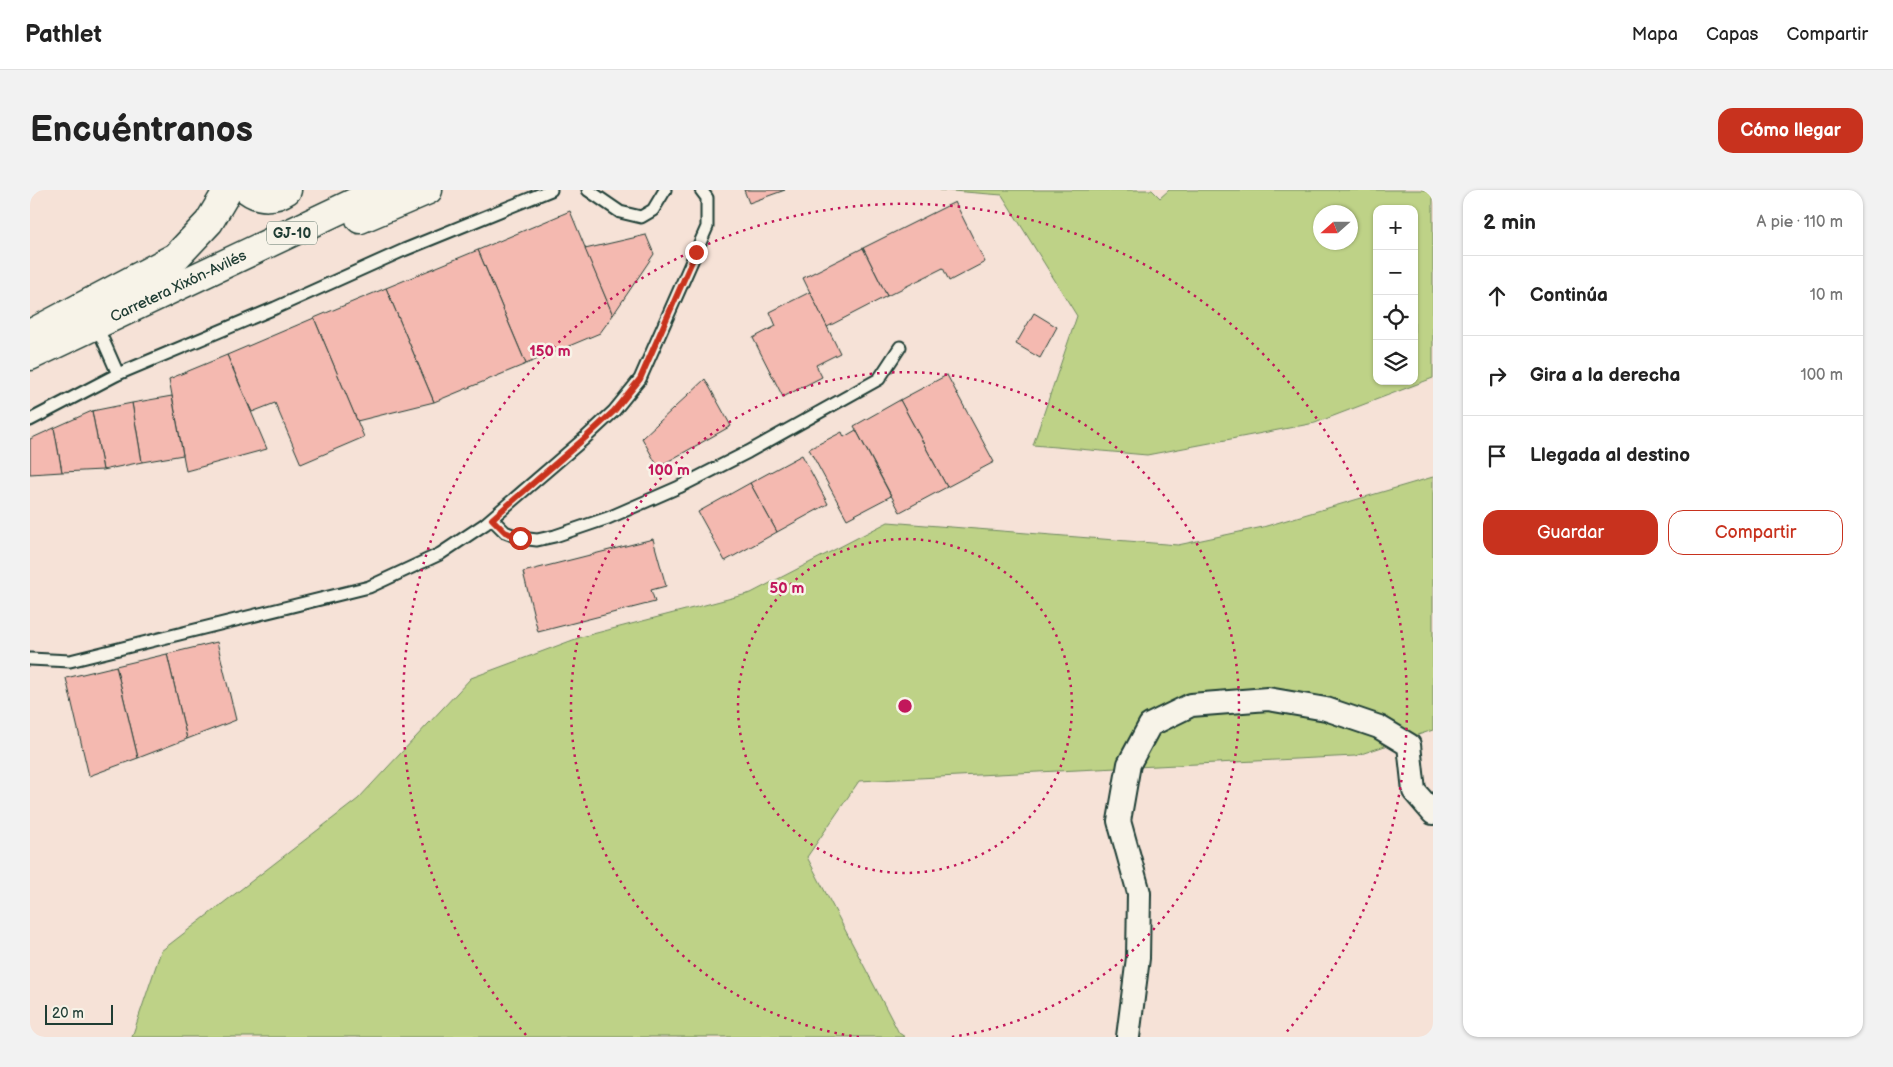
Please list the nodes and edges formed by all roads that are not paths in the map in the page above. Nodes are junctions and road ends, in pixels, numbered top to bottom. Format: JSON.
{"nodes":[{"id":1,"x":228,"y":190,"type":"edge"},
{"id":2,"x":248,"y":190,"type":"edge"},
{"id":3,"x":287,"y":190,"type":"edge"},
{"id":4,"x":380,"y":190,"type":"edge"},
{"id":5,"x":428,"y":190,"type":"edge"},
{"id":6,"x":551,"y":190,"type":"edge"},
{"id":7,"x":588,"y":190,"type":"edge"},
{"id":8,"x":665,"y":190,"type":"edge"},
{"id":9,"x":700,"y":190,"type":"edge"},
{"id":10,"x":203,"y":276,"type":"junction"},
{"id":11,"x":96,"y":324,"type":"junction"},
{"id":12,"x":30,"y":334,"type":"edge"},
{"id":13,"x":900,"y":347,"type":"dead end"},
{"id":14,"x":30,"y":356,"type":"edge"},
{"id":15,"x":118,"y":374,"type":"junction"},
{"id":16,"x":30,"y":420,"type":"edge"},
{"id":17,"x":492,"y":519,"type":"junction"},
{"id":18,"x":30,"y":659,"type":"edge"},
{"id":19,"x":1433,"y":813,"type":"edge"},
{"id":20,"x":1128,"y":1037,"type":"edge"}],
"edges":[{"from":1,"to":12,"type":"main road"},
{"from":2,"to":3,"type":"main road"},
{"from":4,"to":10,"type":"main road","name":"Carretera Xixón-Avilés","number":"GJ-10"},
{"from":5,"to":10,"type":"main road"},
{"from":6,"to":15,"type":"lane"},
{"from":7,"to":8,"type":"lane"},
{"from":9,"to":17,"type":"lane"},
{"from":10,"to":11,"type":"main road","name":"Carretera Xixón-Avilés","number":"GJ-10"},
{"from":11,"to":14,"type":"main road","name":"Carretera Xixón-Avilés","number":"GJ-10"},
{"from":11,"to":15,"type":"lane"},
{"from":13,"to":17,"type":"lane"},
{"from":15,"to":16,"type":"lane"},
{"from":17,"to":18,"type":"lane"},
{"from":19,"to":20,"type":"street"}]}
